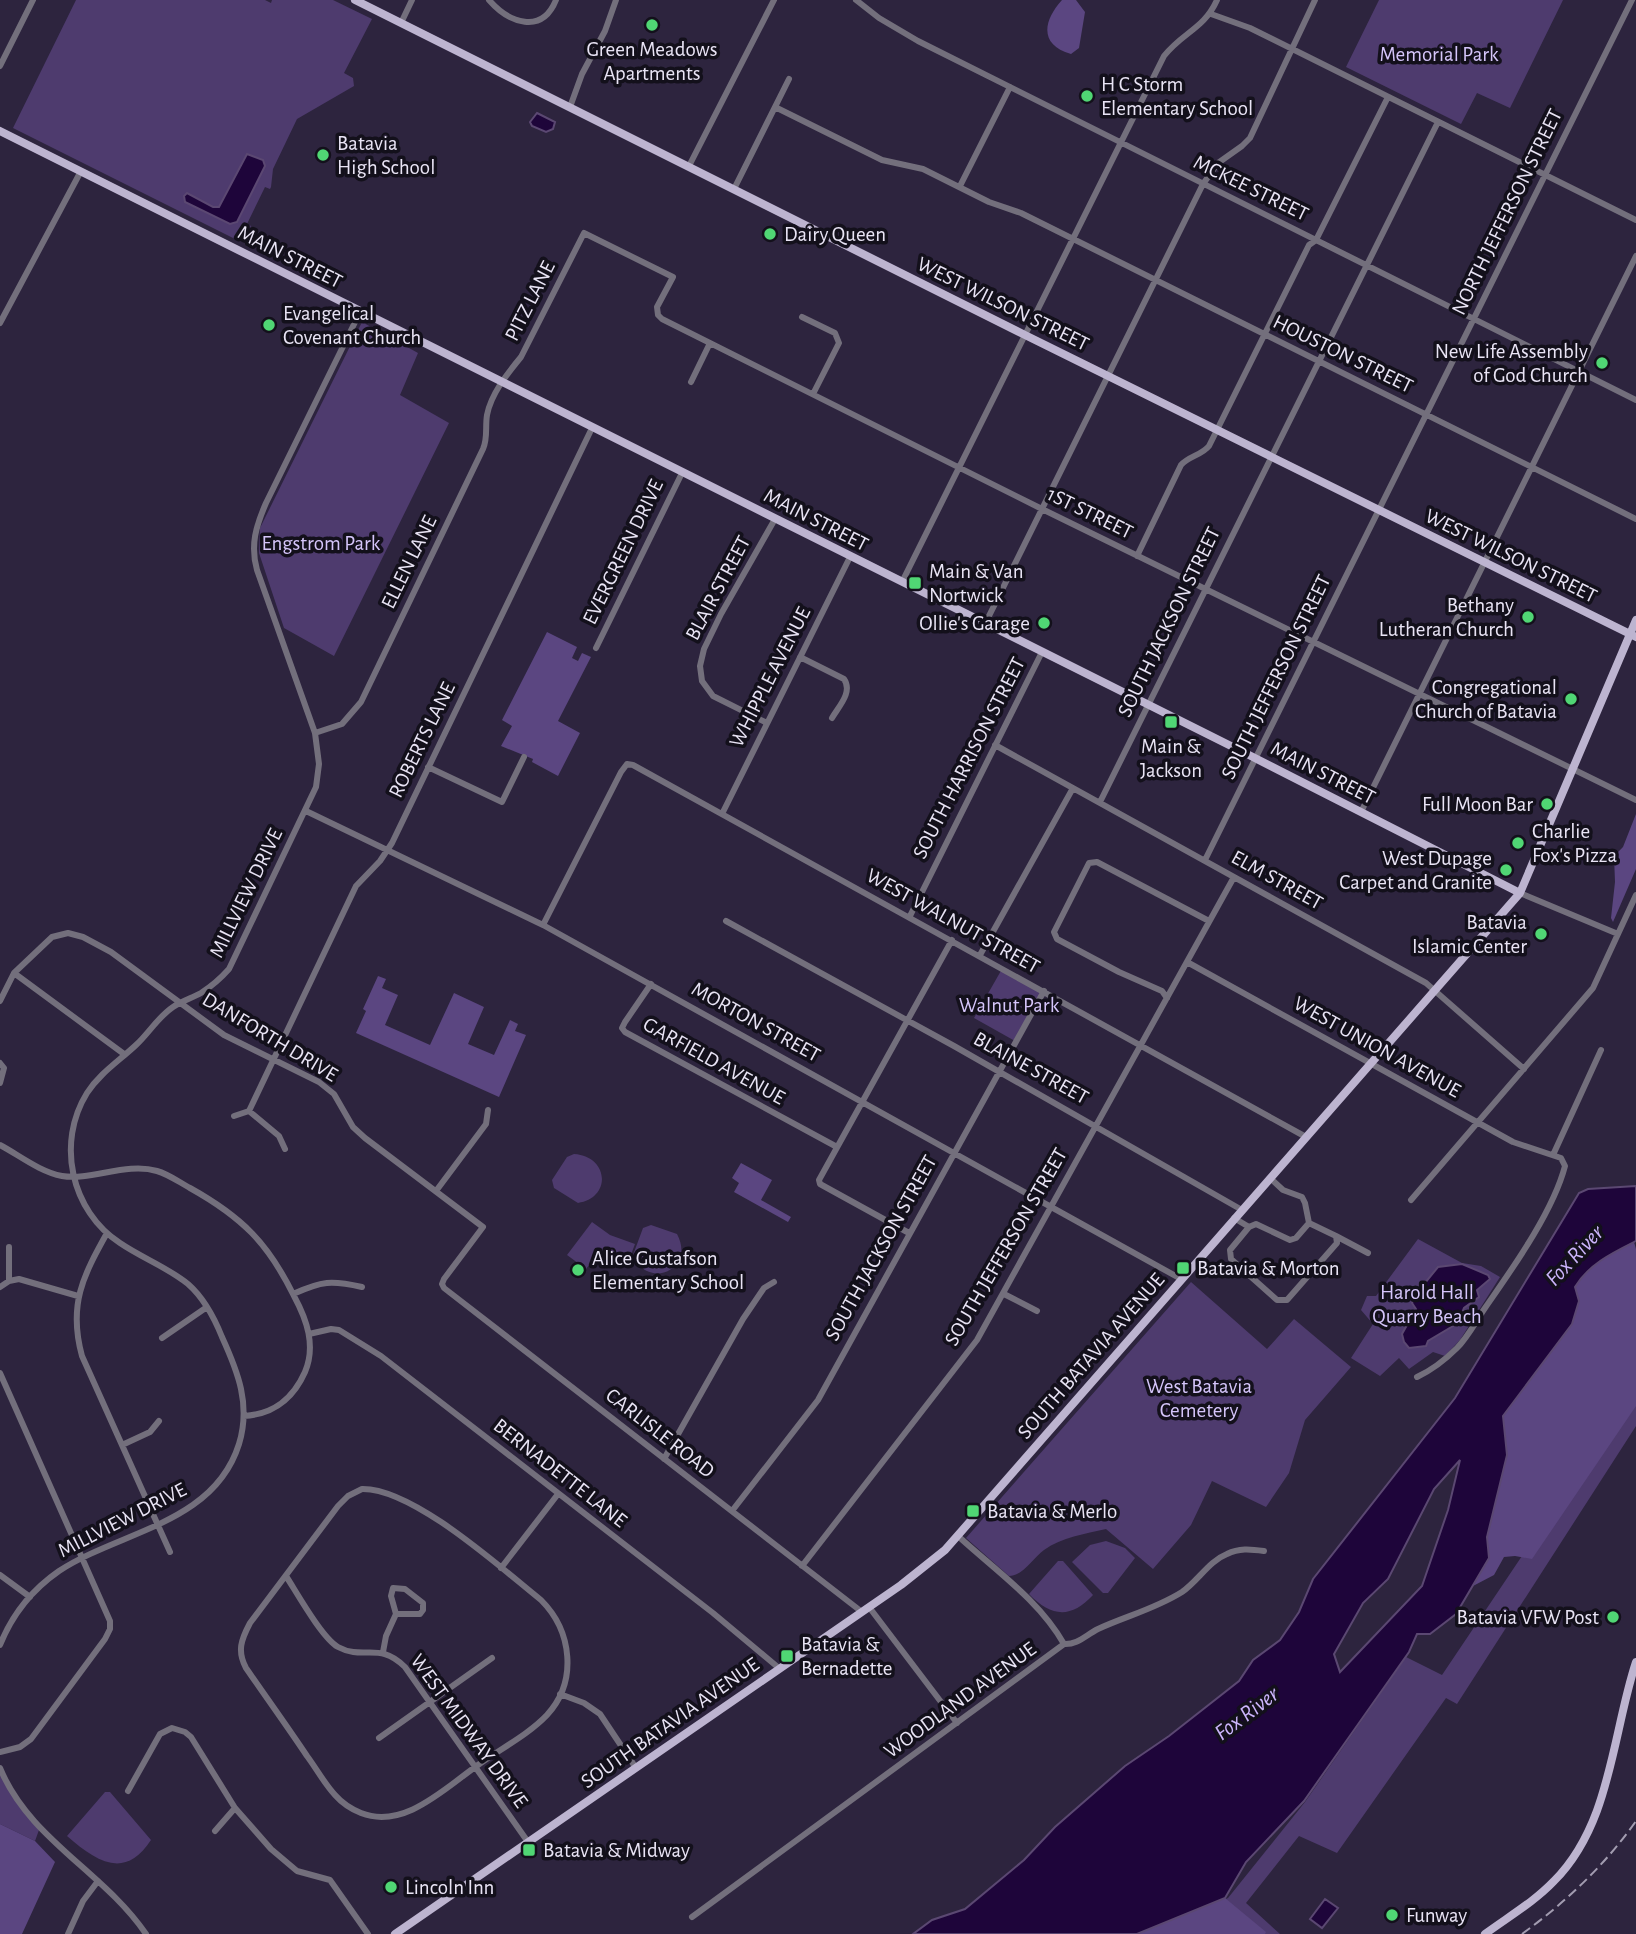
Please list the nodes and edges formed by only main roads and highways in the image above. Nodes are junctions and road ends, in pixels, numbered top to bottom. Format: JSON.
{"nodes":[{"id":1,"x":355,"y":0,"type":"edge"},
{"id":2,"x":0,"y":131,"type":"edge"},
{"id":3,"x":1636,"y":620,"type":"edge"},
{"id":4,"x":1633,"y":636,"type":"edge"},
{"id":5,"x":1520,"y":893,"type":"junction"},
{"id":6,"x":1636,"y":1662,"type":"edge"},
{"id":7,"x":395,"y":1934,"type":"edge"},
{"id":8,"x":1485,"y":1934,"type":"edge"}],
"edges":[{"from":1,"to":4,"type":"main road","name":"WEST WILSON STREET"},
{"from":2,"to":5,"type":"main road","name":"MAIN STREET"},
{"from":3,"to":4,"type":"main road","name":"SOUTH BATAVIA AVENUE"},
{"from":4,"to":5,"type":"main road","name":"SOUTH BATAVIA AVENUE"},
{"from":5,"to":7,"type":"main road","name":"SOUTH BATAVIA AVENUE"},
{"from":6,"to":8,"type":"main road"}]}
